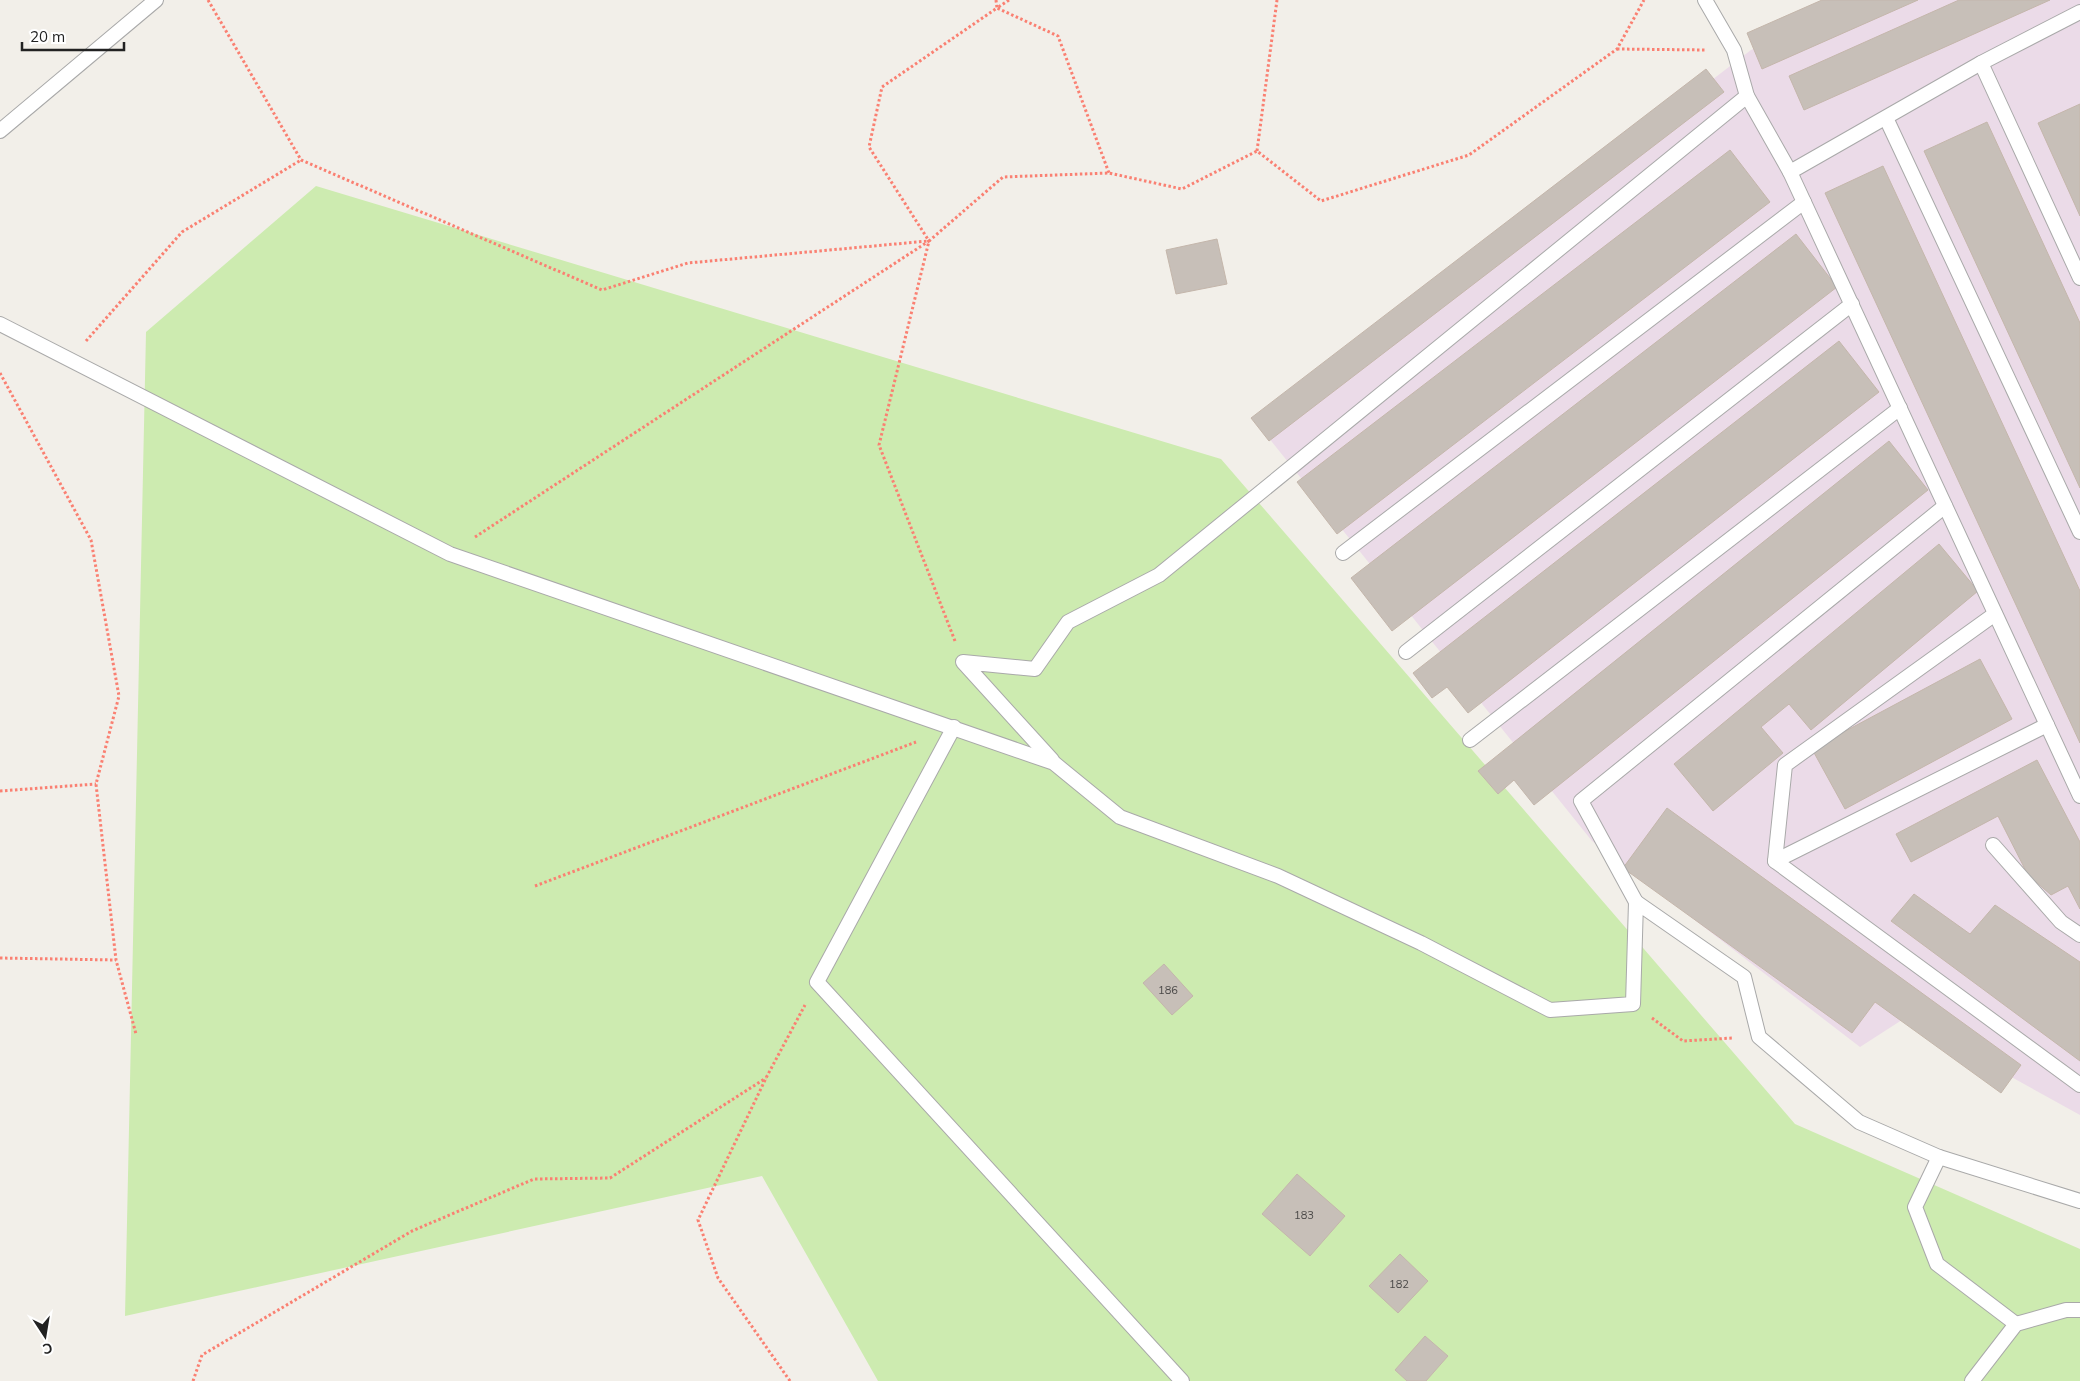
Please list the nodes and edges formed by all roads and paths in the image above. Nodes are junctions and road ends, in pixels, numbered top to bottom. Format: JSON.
{"nodes":[{"id":1,"x":156,"y":0,"type":"edge"},
{"id":2,"x":208,"y":0,"type":"edge"},
{"id":3,"x":996,"y":0,"type":"edge"},
{"id":4,"x":1009,"y":0,"type":"edge"},
{"id":5,"x":1277,"y":0,"type":"edge"},
{"id":6,"x":1644,"y":0,"type":"edge"},
{"id":7,"x":1705,"y":0,"type":"edge"},
{"id":8,"x":997,"y":8,"type":"junction"},
{"id":9,"x":2078,"y":17,"type":"edge"},
{"id":10,"x":1617,"y":49,"type":"junction"},
{"id":11,"x":1734,"y":50,"type":"junction"},
{"id":12,"x":1981,"y":64,"type":"junction"},
{"id":13,"x":1747,"y":96,"type":"junction"},
{"id":14,"x":1886,"y":118,"type":"junction"},
{"id":15,"x":0,"y":131,"type":"edge"},
{"id":16,"x":1257,"y":151,"type":"junction"},
{"id":17,"x":301,"y":160,"type":"junction"},
{"id":18,"x":1790,"y":172,"type":"junction"},
{"id":19,"x":1109,"y":173,"type":"junction"},
{"id":20,"x":1804,"y":202,"type":"junction"},
{"id":21,"x":929,"y":241,"type":"junction"},
{"id":22,"x":2080,"y":278,"type":"edge"},
{"id":23,"x":1852,"y":304,"type":"junction"},
{"id":24,"x":0,"y":324,"type":"edge"},
{"id":25,"x":70,"y":358,"type":"junction"},
{"id":26,"x":0,"y":373,"type":"edge"},
{"id":27,"x":1900,"y":408,"type":"junction"},
{"id":28,"x":1945,"y":506,"type":"junction"},
{"id":29,"x":2080,"y":532,"type":"edge"},
{"id":30,"x":450,"y":554,"type":"junction"},
{"id":31,"x":1343,"y":554,"type":"dead end"},
{"id":32,"x":1995,"y":614,"type":"junction"},
{"id":33,"x":1406,"y":652,"type":"dead end"},
{"id":34,"x":963,"y":662,"type":"junction"},
{"id":35,"x":2047,"y":725,"type":"junction"},
{"id":36,"x":954,"y":727,"type":"junction"},
{"id":37,"x":1470,"y":740,"type":"dead end"},
{"id":38,"x":1054,"y":763,"type":"junction"},
{"id":39,"x":96,"y":784,"type":"junction"},
{"id":40,"x":0,"y":791,"type":"edge"},
{"id":41,"x":2080,"y":796,"type":"edge"},
{"id":42,"x":1993,"y":845,"type":"dead end"},
{"id":43,"x":1775,"y":861,"type":"junction"},
{"id":44,"x":535,"y":886,"type":"dead end"},
{"id":45,"x":1636,"y":902,"type":"junction"},
{"id":46,"x":2080,"y":934,"type":"edge"},
{"id":47,"x":0,"y":958,"type":"edge"},
{"id":48,"x":116,"y":960,"type":"junction"},
{"id":49,"x":817,"y":982,"type":"junction"},
{"id":50,"x":1633,"y":1004,"type":"junction"},
{"id":51,"x":136,"y":1034,"type":"dead end"},
{"id":52,"x":1759,"y":1037,"type":"junction"},
{"id":53,"x":766,"y":1078,"type":"junction"},
{"id":54,"x":2080,"y":1085,"type":"edge"},
{"id":55,"x":1939,"y":1157,"type":"junction"},
{"id":56,"x":2080,"y":1201,"type":"edge"},
{"id":57,"x":2080,"y":1310,"type":"edge"},
{"id":58,"x":2016,"y":1324,"type":"junction"},
{"id":59,"x":193,"y":1381,"type":"edge"},
{"id":60,"x":790,"y":1381,"type":"edge"},
{"id":61,"x":1182,"y":1381,"type":"edge"},
{"id":62,"x":1972,"y":1381,"type":"edge"}],
"edges":[{"from":1,"to":15,"type":"lane"},
{"from":2,"to":17,"type":"path"},
{"from":3,"to":8,"type":"path"},
{"from":4,"to":8,"type":"path"},
{"from":5,"to":16,"type":"path"},
{"from":6,"to":10,"type":"path"},
{"from":7,"to":11,"type":"lane"},
{"from":8,"to":19,"type":"path"},
{"from":8,"to":21,"type":"path"},
{"from":9,"to":12,"type":"lane"},
{"from":10,"to":11,"type":"path"},
{"from":10,"to":16,"type":"path"},
{"from":11,"to":13,"type":"lane"},
{"from":12,"to":14,"type":"lane"},
{"from":12,"to":22,"type":"lane"},
{"from":13,"to":18,"type":"lane"},
{"from":13,"to":34,"type":"lane"},
{"from":14,"to":18,"type":"lane"},
{"from":14,"to":29,"type":"lane"},
{"from":16,"to":19,"type":"path"},
{"from":17,"to":21,"type":"path"},
{"from":17,"to":25,"type":"path"},
{"from":18,"to":20,"type":"lane"},
{"from":19,"to":21,"type":"path"},
{"from":20,"to":23,"type":"lane"},
{"from":20,"to":31,"type":"lane"},
{"from":21,"to":30,"type":"path"},
{"from":21,"to":34,"type":"path"},
{"from":23,"to":27,"type":"lane"},
{"from":23,"to":33,"type":"lane"},
{"from":24,"to":25,"type":"lane"},
{"from":25,"to":30,"type":"lane"},
{"from":26,"to":39,"type":"path"},
{"from":27,"to":28,"type":"lane"},
{"from":27,"to":37,"type":"lane"},
{"from":28,"to":32,"type":"lane"},
{"from":28,"to":45,"type":"lane"},
{"from":30,"to":36,"type":"lane"},
{"from":32,"to":35,"type":"lane"},
{"from":32,"to":43,"type":"lane"},
{"from":34,"to":38,"type":"lane"},
{"from":35,"to":41,"type":"lane"},
{"from":35,"to":43,"type":"lane"},
{"from":36,"to":38,"type":"lane"},
{"from":36,"to":44,"type":"path"},
{"from":36,"to":49,"type":"lane"},
{"from":38,"to":50,"type":"lane"},
{"from":39,"to":40,"type":"path"},
{"from":39,"to":48,"type":"path"},
{"from":42,"to":46,"type":"lane"},
{"from":43,"to":54,"type":"lane"},
{"from":45,"to":50,"type":"lane"},
{"from":45,"to":52,"type":"lane"},
{"from":47,"to":48,"type":"path"},
{"from":48,"to":51,"type":"path"},
{"from":49,"to":53,"type":"path"},
{"from":49,"to":61,"type":"lane"},
{"from":50,"to":52,"type":"path"},
{"from":52,"to":55,"type":"lane"},
{"from":53,"to":59,"type":"path"},
{"from":53,"to":60,"type":"path"},
{"from":55,"to":56,"type":"lane"},
{"from":55,"to":58,"type":"lane"},
{"from":57,"to":58,"type":"lane"},
{"from":58,"to":62,"type":"lane"}]}
